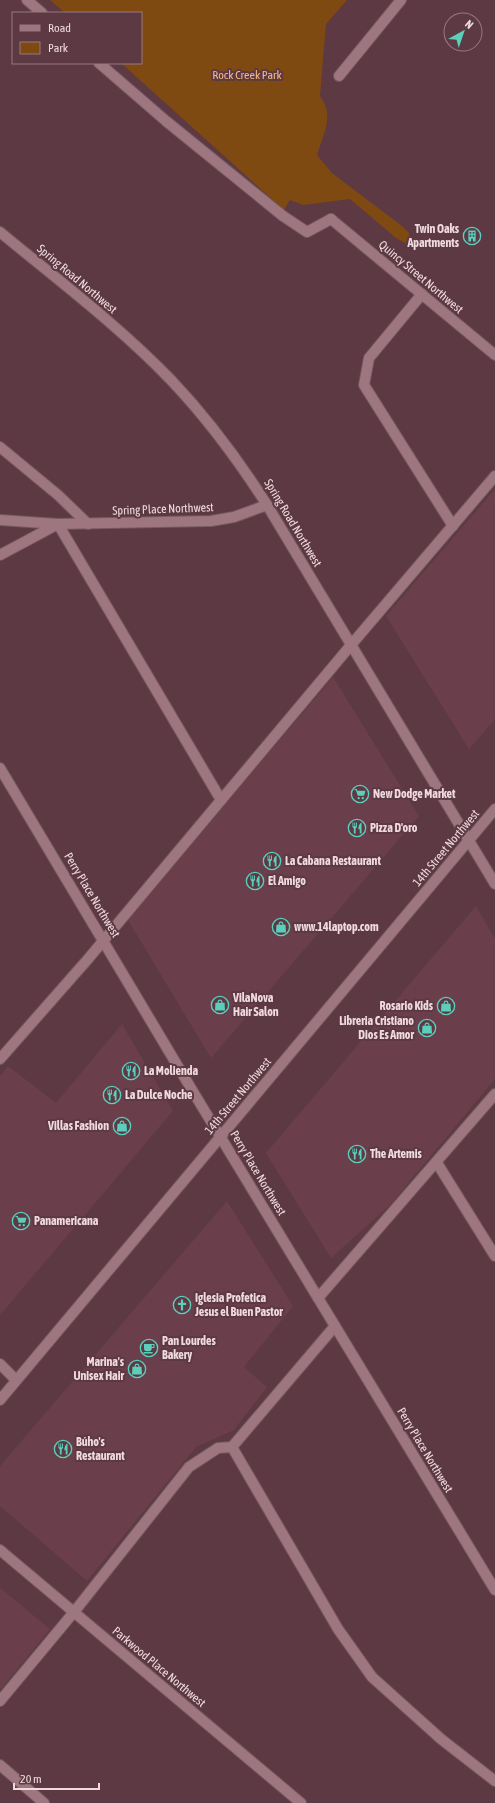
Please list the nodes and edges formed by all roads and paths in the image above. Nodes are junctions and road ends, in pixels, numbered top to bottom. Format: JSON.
{"nodes":[{"id":1,"x":27,"y":0,"type":"edge"},
{"id":2,"x":401,"y":0,"type":"edge"},
{"id":3,"x":41,"y":12,"type":"edge"},
{"id":4,"x":100,"y":64,"type":"edge"},
{"id":5,"x":339,"y":76,"type":"dead end"},
{"id":6,"x":0,"y":232,"type":"edge"},
{"id":7,"x":422,"y":294,"type":"junction"},
{"id":8,"x":495,"y":355,"type":"edge"},
{"id":9,"x":0,"y":447,"type":"edge"},
{"id":10,"x":495,"y":476,"type":"edge"},
{"id":11,"x":267,"y":505,"type":"junction"},
{"id":12,"x":0,"y":520,"type":"edge"},
{"id":13,"x":58,"y":524,"type":"junction"},
{"id":14,"x":88,"y":524,"type":"junction"},
{"id":15,"x":453,"y":526,"type":"junction"},
{"id":16,"x":0,"y":555,"type":"edge"},
{"id":17,"x":351,"y":645,"type":"junction"},
{"id":18,"x":0,"y":768,"type":"edge"},
{"id":19,"x":221,"y":800,"type":"junction"},
{"id":20,"x":495,"y":809,"type":"edge"},
{"id":21,"x":469,"y":840,"type":"junction"},
{"id":22,"x":495,"y":884,"type":"edge"},
{"id":23,"x":104,"y":940,"type":"junction"},
{"id":24,"x":0,"y":1059,"type":"edge"},
{"id":25,"x":495,"y":1094,"type":"edge"},
{"id":26,"x":221,"y":1136,"type":"junction"},
{"id":27,"x":437,"y":1162,"type":"junction"},
{"id":28,"x":495,"y":1256,"type":"edge"},
{"id":29,"x":318,"y":1298,"type":"junction"},
{"id":30,"x":335,"y":1326,"type":"junction"},
{"id":31,"x":0,"y":1364,"type":"edge"},
{"id":32,"x":16,"y":1380,"type":"junction"},
{"id":33,"x":0,"y":1400,"type":"edge"},
{"id":34,"x":232,"y":1447,"type":"junction"},
{"id":35,"x":0,"y":1550,"type":"edge"},
{"id":36,"x":495,"y":1590,"type":"edge"},
{"id":37,"x":74,"y":1612,"type":"junction"},
{"id":38,"x":0,"y":1701,"type":"edge"},
{"id":39,"x":0,"y":1765,"type":"edge"},
{"id":40,"x":495,"y":1781,"type":"edge"},
{"id":41,"x":44,"y":1803,"type":"edge"},
{"id":42,"x":301,"y":1803,"type":"edge"}],
"edges":[{"from":1,"to":3,"type":"street"},
{"from":2,"to":5,"type":"street"},
{"from":4,"to":7,"type":"street","name":"Quincy Street Northwest"},
{"from":6,"to":11,"type":"street","name":"Spring Road Northwest"},
{"from":7,"to":8,"type":"street","name":"Quincy Street Northwest"},
{"from":7,"to":15,"type":"street"},
{"from":9,"to":14,"type":"street"},
{"from":10,"to":15,"type":"street"},
{"from":11,"to":14,"type":"street","name":"Spring Place Northwest"},
{"from":11,"to":17,"type":"street","name":"Spring Road Northwest"},
{"from":12,"to":13,"type":"street","name":"Spring Place Northwest"},
{"from":13,"to":14,"type":"street","name":"Spring Place Northwest"},
{"from":13,"to":16,"type":"street","name":"Spring Place Northwest"},
{"from":13,"to":19,"type":"street"},
{"from":15,"to":17,"type":"street"},
{"from":17,"to":19,"type":"street"},
{"from":17,"to":21,"type":"street","name":"Spring Road Northwest"},
{"from":18,"to":23,"type":"street","name":"Perry Place Northwest"},
{"from":19,"to":23,"type":"street"},
{"from":20,"to":21,"type":"street","name":"14th Street Northwest"},
{"from":21,"to":22,"type":"street","name":"Spring Road Northwest"},
{"from":21,"to":26,"type":"street","name":"14th Street Northwest"},
{"from":23,"to":24,"type":"street"},
{"from":23,"to":26,"type":"street","name":"Perry Place Northwest"},
{"from":25,"to":27,"type":"street"},
{"from":26,"to":29,"type":"street","name":"Perry Place Northwest"},
{"from":26,"to":32,"type":"street","name":"14th Street Northwest"},
{"from":27,"to":28,"type":"street"},
{"from":27,"to":29,"type":"street"},
{"from":29,"to":30,"type":"street","name":"Perry Place Northwest"},
{"from":30,"to":34,"type":"street"},
{"from":30,"to":36,"type":"street","name":"Perry Place Northwest"},
{"from":31,"to":32,"type":"street"},
{"from":32,"to":33,"type":"street","name":"14th Street Northwest"},
{"from":34,"to":37,"type":"street"},
{"from":34,"to":40,"type":"street"},
{"from":35,"to":37,"type":"street","name":"Parkwood Place Northwest"},
{"from":37,"to":38,"type":"street"},
{"from":37,"to":42,"type":"street","name":"Parkwood Place Northwest"},
{"from":39,"to":41,"type":"street"}]}
